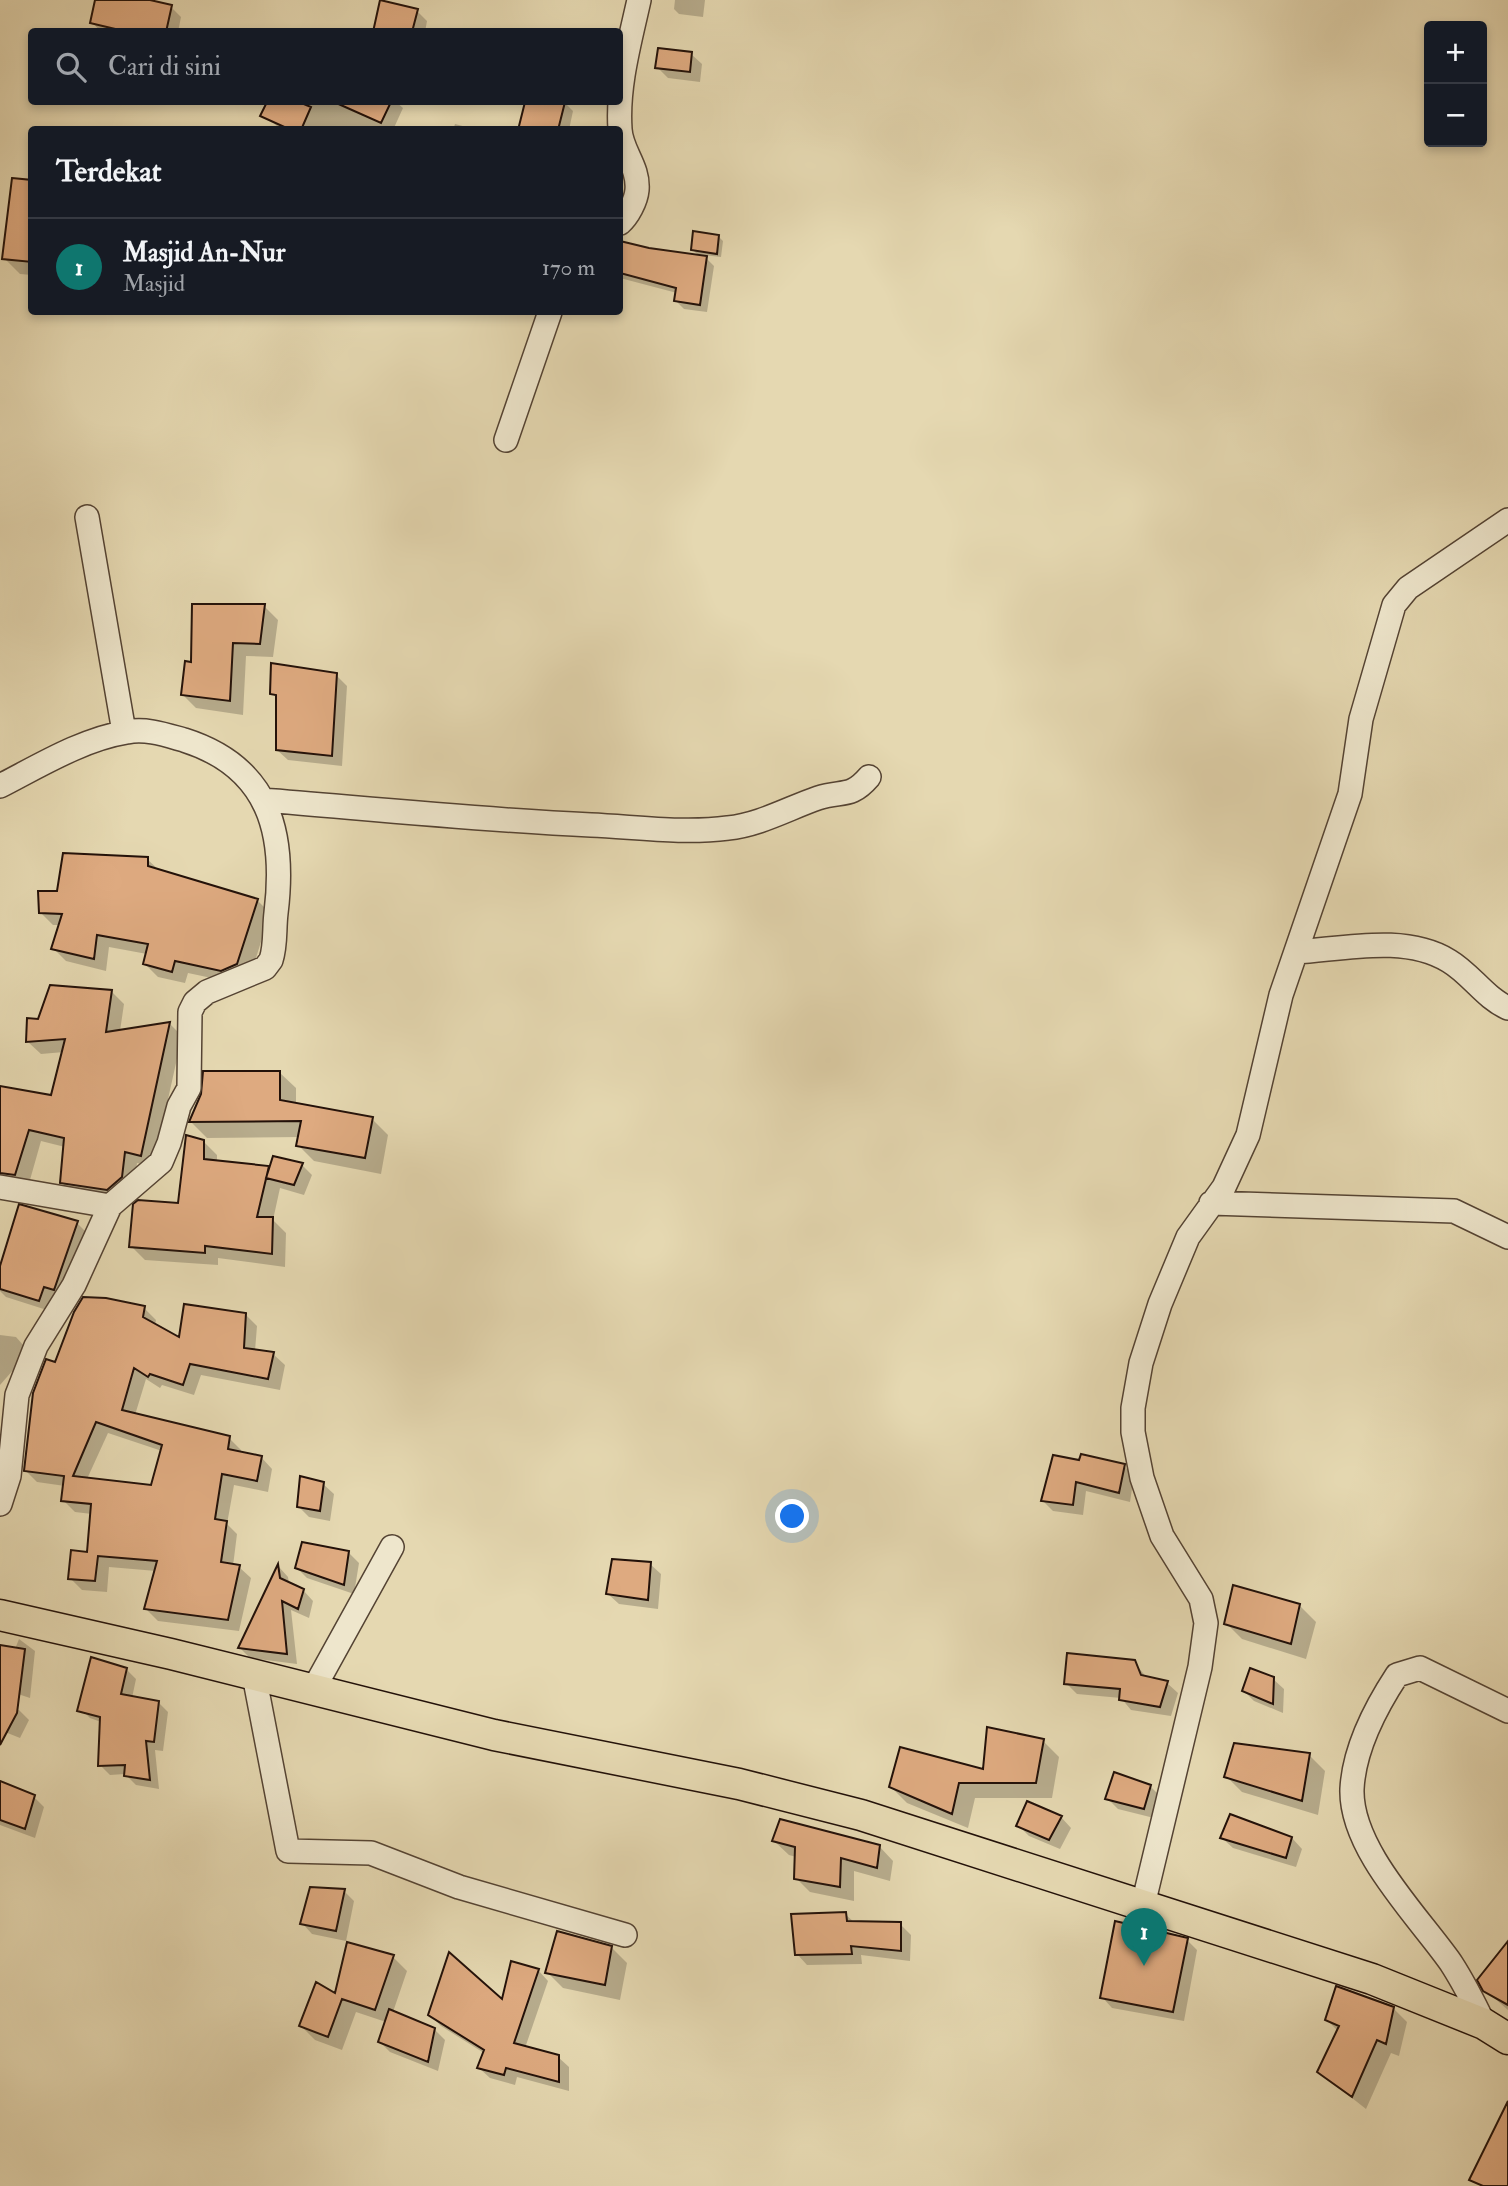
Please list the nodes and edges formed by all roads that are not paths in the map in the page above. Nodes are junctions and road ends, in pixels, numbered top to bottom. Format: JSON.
{"nodes":[{"id":1,"x":639,"y":0,"type":"edge"},
{"id":2,"x":623,"y":83,"type":"edge"},
{"id":3,"x":622,"y":105,"type":"edge"},
{"id":4,"x":620,"y":126,"type":"edge"},
{"id":5,"x":623,"y":144,"type":"edge"},
{"id":6,"x":623,"y":218,"type":"edge"},
{"id":7,"x":549,"y":315,"type":"edge"},
{"id":8,"x":506,"y":440,"type":"dead end"},
{"id":9,"x":87,"y":517,"type":"dead end"},
{"id":10,"x":1508,"y":520,"type":"edge"},
{"id":11,"x":124,"y":732,"type":"junction"},
{"id":12,"x":869,"y":776,"type":"dead end"},
{"id":13,"x":0,"y":786,"type":"edge"},
{"id":14,"x":264,"y":800,"type":"junction"},
{"id":15,"x":1296,"y":953,"type":"junction"},
{"id":16,"x":1508,"y":1008,"type":"edge"},
{"id":17,"x":0,"y":1187,"type":"edge"},
{"id":18,"x":1212,"y":1203,"type":"junction"},
{"id":19,"x":110,"y":1206,"type":"junction"},
{"id":20,"x":1508,"y":1237,"type":"edge"},
{"id":21,"x":0,"y":1504,"type":"edge"},
{"id":22,"x":392,"y":1547,"type":"dead end"},
{"id":23,"x":0,"y":1615,"type":"edge"},
{"id":24,"x":254,"y":1675,"type":"junction"},
{"id":25,"x":313,"y":1690,"type":"junction"},
{"id":26,"x":1508,"y":1711,"type":"edge"},
{"id":27,"x":1143,"y":1905,"type":"junction"},
{"id":28,"x":625,"y":1936,"type":"dead end"},
{"id":29,"x":1496,"y":2032,"type":"edge"}],
"edges":[{"from":1,"to":2,"type":"street"},
{"from":3,"to":4,"type":"street"},
{"from":5,"to":6,"type":"street"},
{"from":7,"to":8,"type":"street"},
{"from":9,"to":11,"type":"street"},
{"from":10,"to":15,"type":"street"},
{"from":11,"to":13,"type":"street"},
{"from":11,"to":14,"type":"street"},
{"from":12,"to":14,"type":"street"},
{"from":14,"to":19,"type":"street"},
{"from":15,"to":16,"type":"street"},
{"from":15,"to":18,"type":"street"},
{"from":17,"to":19,"type":"street"},
{"from":18,"to":20,"type":"street"},
{"from":18,"to":27,"type":"street"},
{"from":19,"to":21,"type":"street"},
{"from":22,"to":25,"type":"street"},
{"from":23,"to":24,"type":"main road"},
{"from":24,"to":25,"type":"main road"},
{"from":24,"to":28,"type":"street"},
{"from":25,"to":27,"type":"main road"},
{"from":26,"to":29,"type":"street"},
{"from":27,"to":29,"type":"main road"}]}
